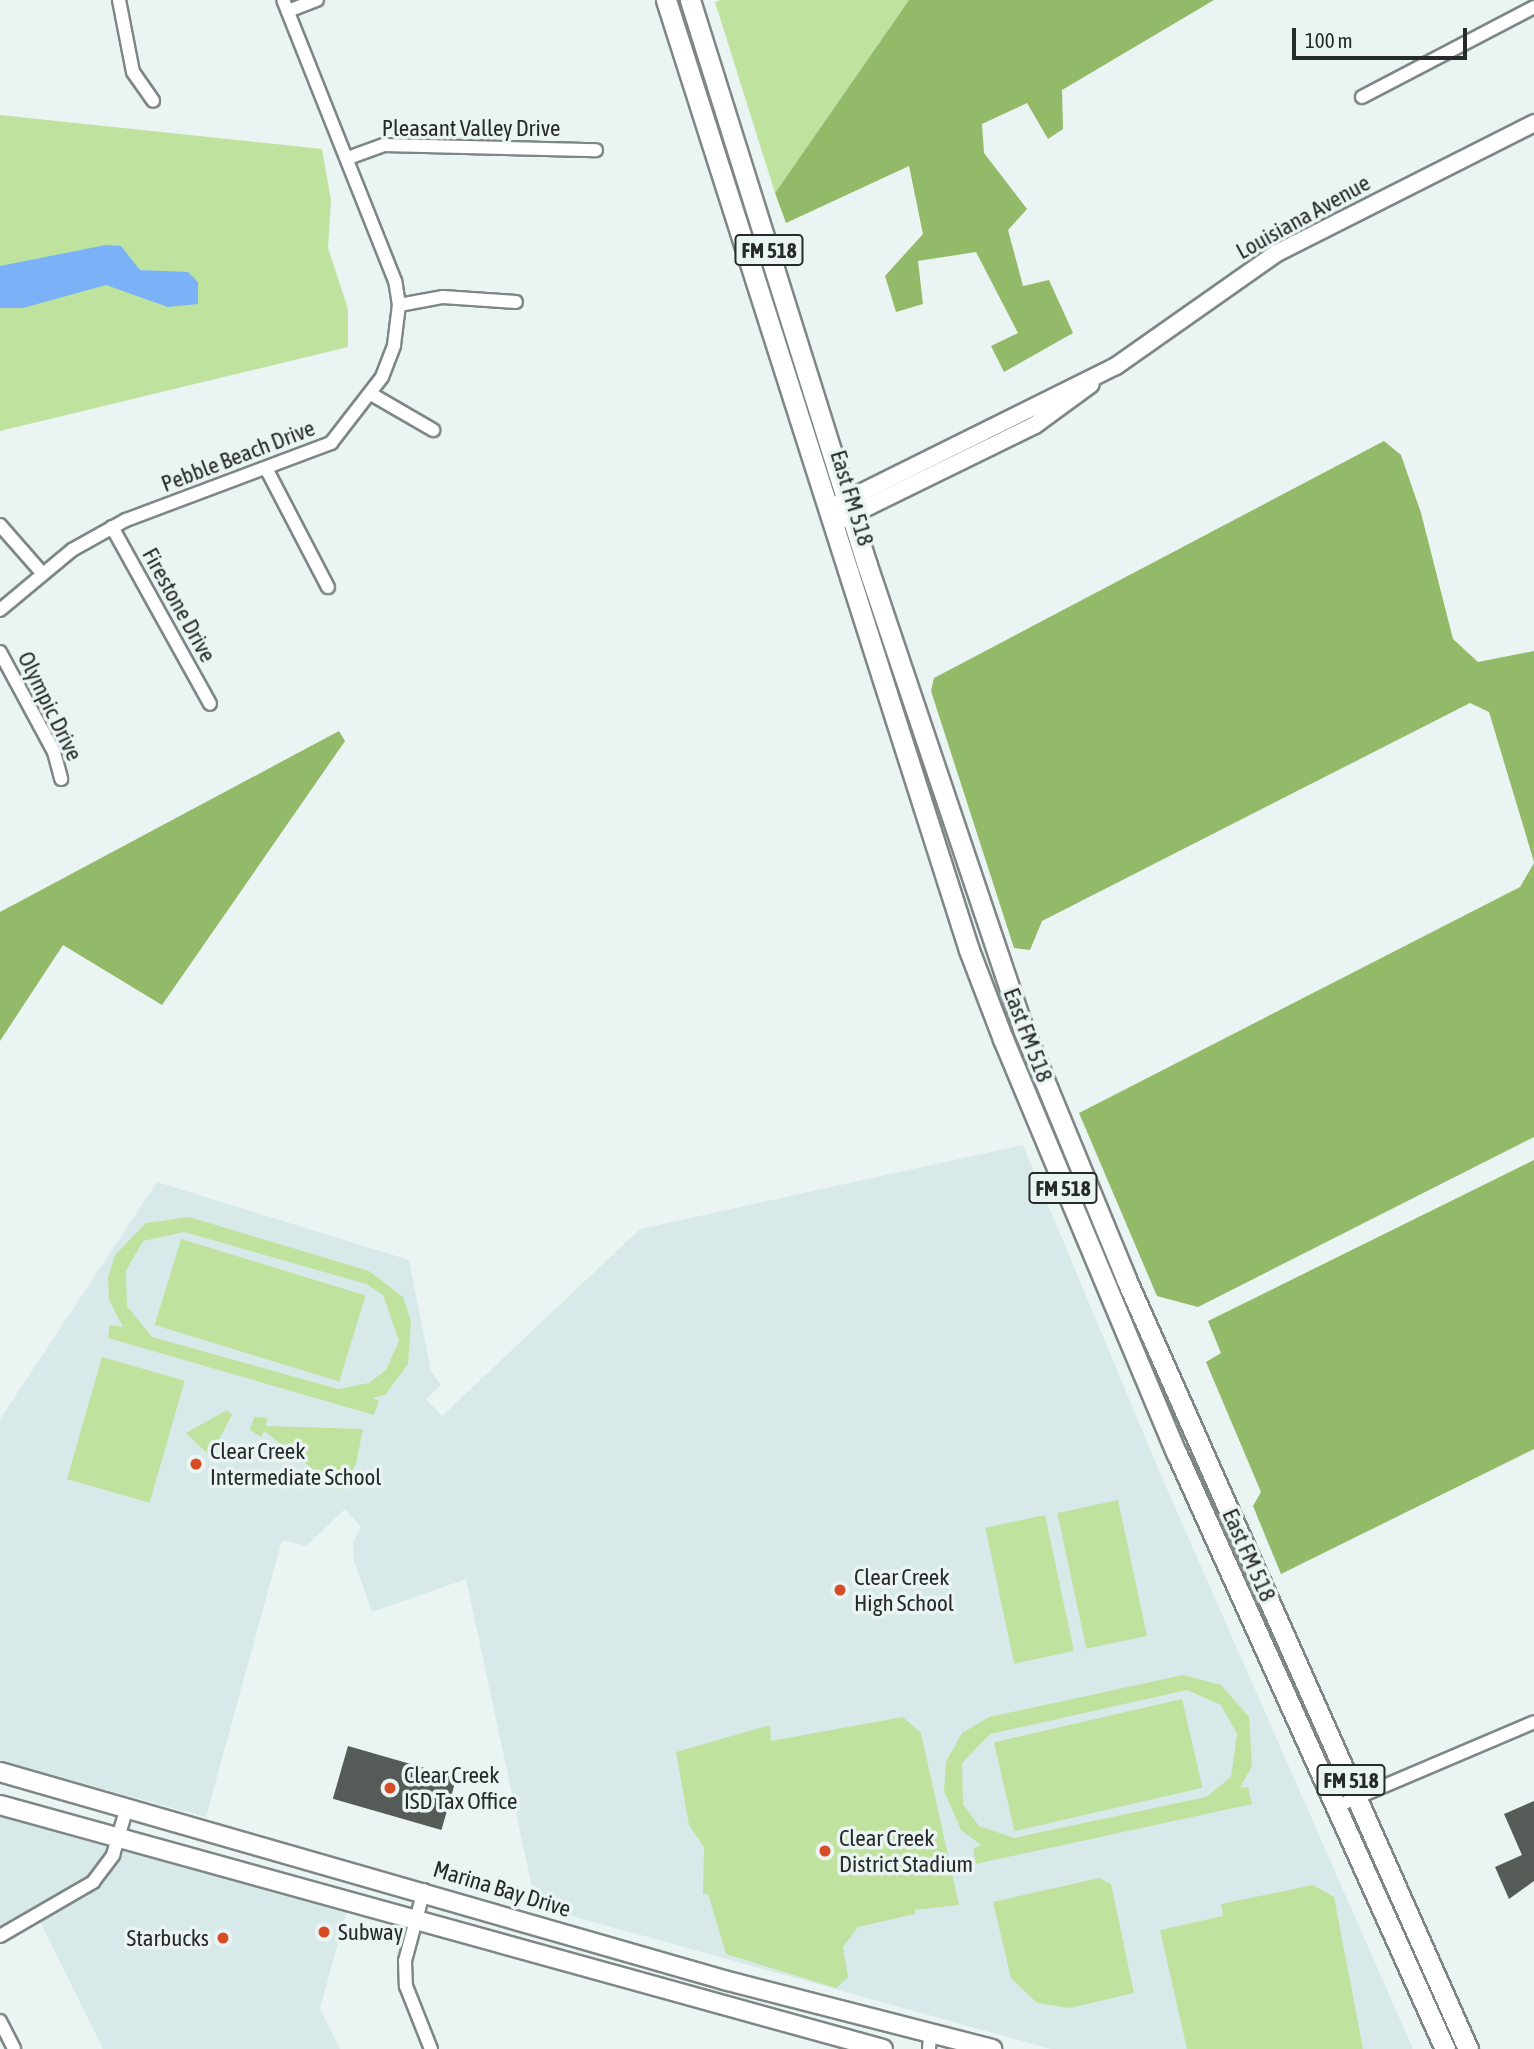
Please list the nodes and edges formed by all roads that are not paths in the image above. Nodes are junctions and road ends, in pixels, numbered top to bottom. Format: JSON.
{"nodes":[{"id":1,"x":119,"y":0,"type":"edge"},
{"id":2,"x":317,"y":0,"type":"edge"},
{"id":3,"x":666,"y":0,"type":"edge"},
{"id":4,"x":690,"y":0,"type":"edge"},
{"id":5,"x":285,"y":6,"type":"edge"},
{"id":6,"x":1534,"y":7,"type":"edge"},
{"id":7,"x":1362,"y":97,"type":"dead end"},
{"id":8,"x":153,"y":101,"type":"dead end"},
{"id":9,"x":1534,"y":122,"type":"edge"},
{"id":10,"x":596,"y":150,"type":"dead end"},
{"id":11,"x":348,"y":158,"type":"junction"},
{"id":12,"x":783,"y":292,"type":"junction"},
{"id":13,"x":762,"y":298,"type":"junction"},
{"id":14,"x":516,"y":302,"type":"dead end"},
{"id":15,"x":399,"y":305,"type":"junction"},
{"id":16,"x":371,"y":394,"type":"junction"},
{"id":17,"x":433,"y":430,"type":"dead end"},
{"id":18,"x":267,"y":470,"type":"junction"},
{"id":19,"x":851,"y":507,"type":"junction"},
{"id":20,"x":831,"y":516,"type":"junction"},
{"id":21,"x":0,"y":525,"type":"edge"},
{"id":22,"x":112,"y":527,"type":"junction"},
{"id":23,"x":42,"y":573,"type":"junction"},
{"id":24,"x":328,"y":587,"type":"dead end"},
{"id":25,"x":0,"y":610,"type":"edge"},
{"id":26,"x":0,"y":652,"type":"edge"},
{"id":27,"x":209,"y":704,"type":"dead end"},
{"id":28,"x":925,"y":734,"type":"junction"},
{"id":29,"x":902,"y":741,"type":"junction"},
{"id":30,"x":61,"y":779,"type":"dead end"},
{"id":31,"x":993,"y":942,"type":"junction"},
{"id":32,"x":969,"y":950,"type":"junction"},
{"id":33,"x":1074,"y":1153,"type":"junction"},
{"id":34,"x":1052,"y":1161,"type":"junction"},
{"id":35,"x":1126,"y":1279,"type":"junction"},
{"id":36,"x":1104,"y":1287,"type":"junction"},
{"id":37,"x":1199,"y":1441,"type":"junction"},
{"id":38,"x":1177,"y":1454,"type":"junction"},
{"id":39,"x":1308,"y":1682,"type":"junction"},
{"id":40,"x":1284,"y":1694,"type":"junction"},
{"id":41,"x":1534,"y":1722,"type":"edge"},
{"id":42,"x":0,"y":1772,"type":"edge"},
{"id":43,"x":1358,"y":1797,"type":"junction"},
{"id":44,"x":0,"y":1805,"type":"edge"},
{"id":45,"x":127,"y":1807,"type":"junction"},
{"id":46,"x":1335,"y":1807,"type":"junction"},
{"id":47,"x":119,"y":1837,"type":"junction"},
{"id":48,"x":240,"y":1843,"type":"junction"},
{"id":49,"x":303,"y":1862,"type":"junction"},
{"id":50,"x":233,"y":1867,"type":"junction"},
{"id":51,"x":292,"y":1886,"type":"junction"},
{"id":52,"x":424,"y":1890,"type":"junction"},
{"id":53,"x":416,"y":1919,"type":"junction"},
{"id":54,"x":551,"y":1930,"type":"junction"},
{"id":55,"x":0,"y":1936,"type":"edge"},
{"id":56,"x":545,"y":1954,"type":"junction"},
{"id":57,"x":724,"y":1980,"type":"junction"},
{"id":58,"x":716,"y":2003,"type":"junction"},
{"id":59,"x":0,"y":2021,"type":"edge"},
{"id":60,"x":929,"y":2042,"type":"edge"},
{"id":61,"x":14,"y":2049,"type":"edge"},
{"id":62,"x":431,"y":2049,"type":"edge"},
{"id":63,"x":883,"y":2049,"type":"edge"},
{"id":64,"x":992,"y":2049,"type":"edge"},
{"id":65,"x":1445,"y":2049,"type":"edge"},
{"id":66,"x":1468,"y":2049,"type":"edge"}],
"edges":[{"from":1,"to":8,"type":"street"},
{"from":2,"to":5,"type":"street"},
{"from":3,"to":13,"type":"main road","name":"East FM 518","number":"FM 518"},
{"from":4,"to":12,"type":"main road","name":"East FM 518","number":"FM 518"},
{"from":5,"to":11,"type":"street","name":"Pebble Beach Drive"},
{"from":6,"to":7,"type":"street"},
{"from":9,"to":19,"type":"street","name":"Louisiana Avenue"},
{"from":10,"to":11,"type":"street","name":"Pleasant Valley Drive"},
{"from":11,"to":15,"type":"street","name":"Pebble Beach Drive"},
{"from":12,"to":13,"type":"main road"},
{"from":12,"to":19,"type":"main road","name":"East FM 518","number":"FM 518"},
{"from":13,"to":20,"type":"main road","name":"East FM 518","number":"FM 518"},
{"from":14,"to":15,"type":"street"},
{"from":15,"to":16,"type":"street","name":"Pebble Beach Drive"},
{"from":16,"to":17,"type":"street"},
{"from":16,"to":18,"type":"street","name":"Pebble Beach Drive"},
{"from":18,"to":22,"type":"street","name":"Pebble Beach Drive"},
{"from":18,"to":24,"type":"street"},
{"from":19,"to":20,"type":"street","name":"Louisiana Avenue"},
{"from":19,"to":28,"type":"main road","name":"East FM 518","number":"FM 518"},
{"from":20,"to":29,"type":"main road","name":"East FM 518","number":"FM 518"},
{"from":21,"to":23,"type":"street"},
{"from":22,"to":23,"type":"street","name":"Pebble Beach Drive"},
{"from":22,"to":27,"type":"street","name":"Firestone Drive"},
{"from":23,"to":25,"type":"street","name":"Pebble Beach Drive"},
{"from":26,"to":30,"type":"street","name":"Olympic Drive"},
{"from":28,"to":29,"type":"main road"},
{"from":28,"to":31,"type":"main road","name":"East FM 518","number":"FM 518"},
{"from":29,"to":32,"type":"main road","name":"East FM 518","number":"FM 518"},
{"from":31,"to":32,"type":"main road"},
{"from":31,"to":33,"type":"main road","name":"East FM 518","number":"FM 518"},
{"from":32,"to":34,"type":"main road","name":"East FM 518","number":"FM 518"},
{"from":33,"to":34,"type":"main road"},
{"from":33,"to":35,"type":"main road","name":"East FM 518","number":"FM 518"},
{"from":34,"to":36,"type":"main road","name":"East FM 518","number":"FM 518"},
{"from":35,"to":36,"type":"main road"},
{"from":35,"to":37,"type":"main road","name":"East FM 518","number":"FM 518"},
{"from":36,"to":38,"type":"main road","name":"East FM 518","number":"FM 518"},
{"from":37,"to":38,"type":"main road"},
{"from":37,"to":39,"type":"main road","name":"East FM 518","number":"FM 518"},
{"from":38,"to":40,"type":"main road","name":"East FM 518","number":"FM 518"},
{"from":39,"to":40,"type":"main road"},
{"from":39,"to":43,"type":"main road","name":"East FM 518","number":"FM 518"},
{"from":40,"to":46,"type":"main road","name":"East FM 518","number":"FM 518"},
{"from":41,"to":43,"type":"street"},
{"from":42,"to":45,"type":"main road","name":"Marina Bay Drive"},
{"from":43,"to":46,"type":"street"},
{"from":43,"to":66,"type":"main road","name":"East FM 518","number":"FM 518"},
{"from":44,"to":47,"type":"main road"},
{"from":45,"to":47,"type":"street"},
{"from":45,"to":48,"type":"main road","name":"Marina Bay Drive"},
{"from":46,"to":65,"type":"main road","name":"East FM 518","number":"FM 518"},
{"from":47,"to":50,"type":"main road"},
{"from":47,"to":55,"type":"street"},
{"from":48,"to":49,"type":"main road","name":"Marina Bay Drive"},
{"from":48,"to":50,"type":"main road"},
{"from":49,"to":51,"type":"main road"},
{"from":49,"to":52,"type":"main road","name":"Marina Bay Drive"},
{"from":50,"to":51,"type":"main road"},
{"from":51,"to":53,"type":"main road"},
{"from":52,"to":53,"type":"street"},
{"from":52,"to":54,"type":"main road","name":"Marina Bay Drive"},
{"from":53,"to":56,"type":"main road"},
{"from":53,"to":62,"type":"street"},
{"from":54,"to":56,"type":"main road"},
{"from":54,"to":57,"type":"main road","name":"Marina Bay Drive"},
{"from":56,"to":58,"type":"main road"},
{"from":57,"to":58,"type":"main road"},
{"from":57,"to":60,"type":"main road","name":"Marina Bay Drive"},
{"from":58,"to":63,"type":"main road"},
{"from":59,"to":61,"type":"street"},
{"from":60,"to":64,"type":"main road","name":"Marina Bay Drive"}]}
